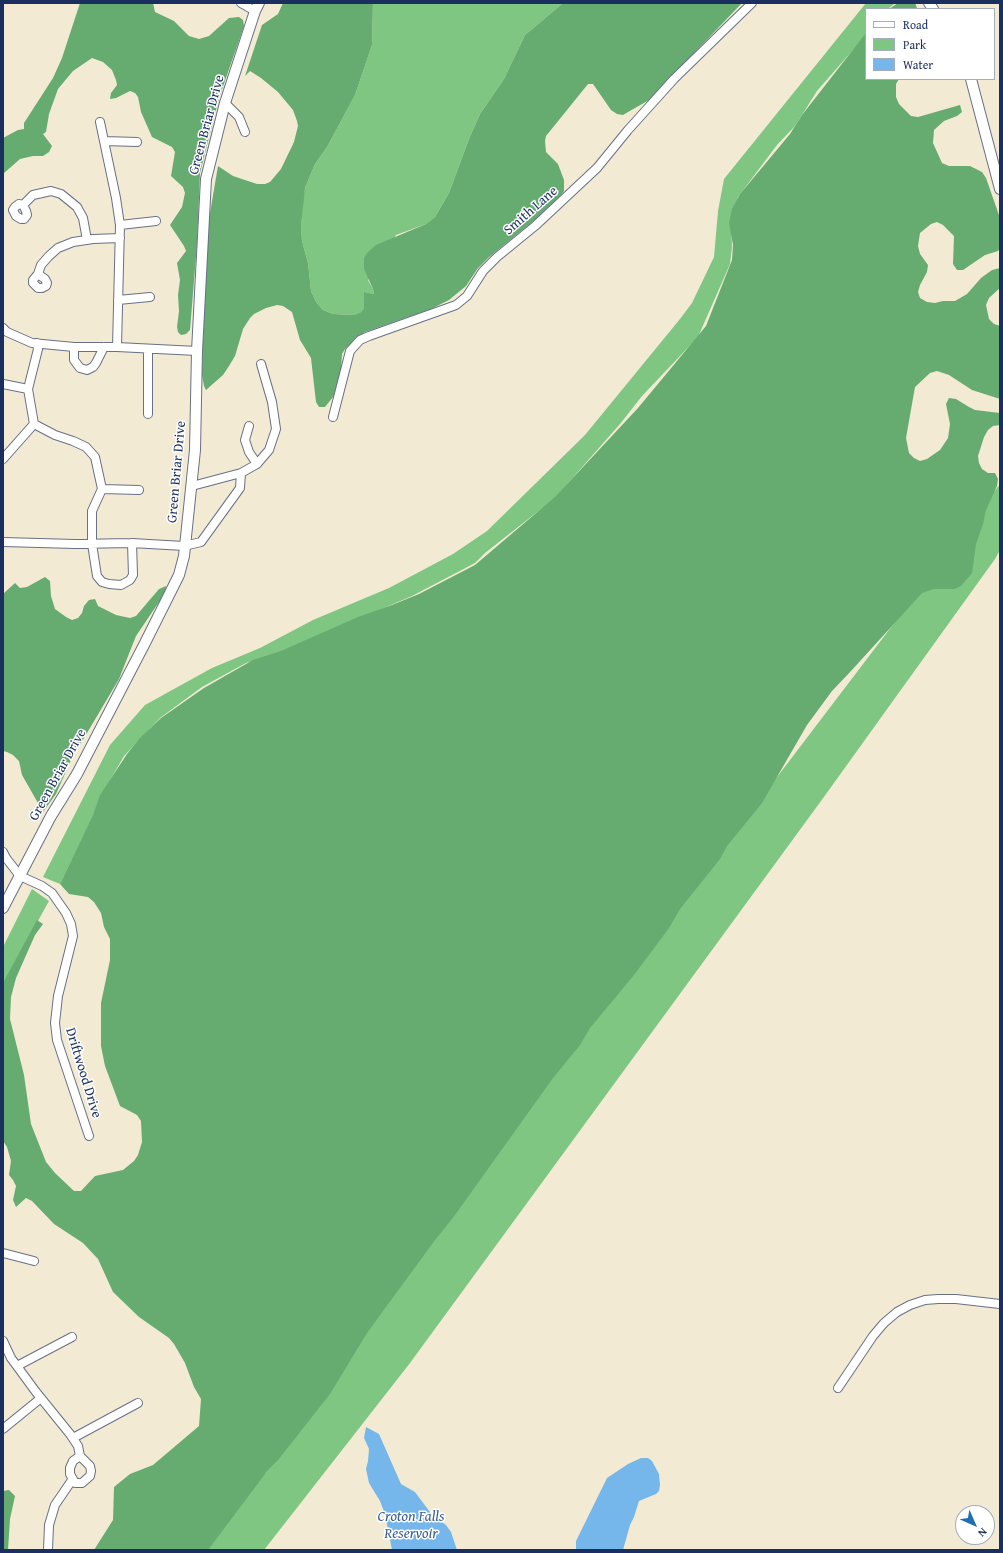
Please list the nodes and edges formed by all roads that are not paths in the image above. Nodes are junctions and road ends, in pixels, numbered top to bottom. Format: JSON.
{"nodes":[{"id":1,"x":242,"y":3,"type":"edge"},
{"id":2,"x":752,"y":3,"type":"edge"},
{"id":3,"x":257,"y":7,"type":"edge"},
{"id":4,"x":971,"y":80,"type":"edge"},
{"id":5,"x":225,"y":103,"type":"junction"},
{"id":6,"x":100,"y":122,"type":"dead end"},
{"id":7,"x":245,"y":132,"type":"dead end"},
{"id":8,"x":104,"y":141,"type":"junction"},
{"id":9,"x":137,"y":142,"type":"dead end"},
{"id":10,"x":1000,"y":189,"type":"edge"},
{"id":11,"x":23,"y":205,"type":"dead end"},
{"id":12,"x":156,"y":221,"type":"dead end"},
{"id":13,"x":120,"y":225,"type":"junction"},
{"id":14,"x":120,"y":238,"type":"junction"},
{"id":15,"x":87,"y":240,"type":"junction"},
{"id":16,"x":38,"y":274,"type":"dead end"},
{"id":17,"x":150,"y":297,"type":"dead end"},
{"id":18,"x":118,"y":300,"type":"junction"},
{"id":19,"x":3,"y":328,"type":"edge"},
{"id":20,"x":37,"y":343,"type":"junction"},
{"id":21,"x":74,"y":347,"type":"junction"},
{"id":22,"x":104,"y":347,"type":"junction"},
{"id":23,"x":117,"y":347,"type":"junction"},
{"id":24,"x":148,"y":349,"type":"junction"},
{"id":25,"x":197,"y":351,"type":"junction"},
{"id":26,"x":261,"y":364,"type":"dead end"},
{"id":27,"x":3,"y":384,"type":"edge"},
{"id":28,"x":28,"y":389,"type":"junction"},
{"id":29,"x":148,"y":414,"type":"dead end"},
{"id":30,"x":333,"y":417,"type":"dead end"},
{"id":31,"x":34,"y":424,"type":"junction"},
{"id":32,"x":250,"y":426,"type":"dead end"},
{"id":33,"x":3,"y":459,"type":"edge"},
{"id":34,"x":257,"y":464,"type":"junction"},
{"id":35,"x":241,"y":473,"type":"junction"},
{"id":36,"x":192,"y":486,"type":"junction"},
{"id":37,"x":102,"y":489,"type":"junction"},
{"id":38,"x":139,"y":490,"type":"dead end"},
{"id":39,"x":3,"y":542,"type":"edge"},
{"id":40,"x":132,"y":543,"type":"junction"},
{"id":41,"x":92,"y":544,"type":"junction"},
{"id":42,"x":184,"y":546,"type":"junction"},
{"id":43,"x":3,"y":852,"type":"edge"},
{"id":44,"x":20,"y":876,"type":"junction"},
{"id":45,"x":3,"y":908,"type":"edge"},
{"id":46,"x":89,"y":1136,"type":"dead end"},
{"id":47,"x":3,"y":1253,"type":"edge"},
{"id":48,"x":34,"y":1261,"type":"dead end"},
{"id":49,"x":1000,"y":1304,"type":"edge"},
{"id":50,"x":72,"y":1337,"type":"dead end"},
{"id":51,"x":3,"y":1341,"type":"edge"},
{"id":52,"x":17,"y":1366,"type":"junction"},
{"id":53,"x":838,"y":1388,"type":"dead end"},
{"id":54,"x":41,"y":1398,"type":"junction"},
{"id":55,"x":138,"y":1403,"type":"dead end"},
{"id":56,"x":3,"y":1429,"type":"edge"},
{"id":57,"x":73,"y":1438,"type":"junction"},
{"id":58,"x":80,"y":1456,"type":"junction"},
{"id":59,"x":72,"y":1480,"type":"junction"},
{"id":60,"x":48,"y":1550,"type":"edge"}],
"edges":[{"from":1,"to":3,"type":"street"},
{"from":2,"to":30,"type":"street","name":"Smith Lane"},
{"from":3,"to":5,"type":"street","name":"Green Briar Drive"},
{"from":4,"to":10,"type":"street"},
{"from":5,"to":7,"type":"street"},
{"from":5,"to":25,"type":"street","name":"Green Briar Drive"},
{"from":6,"to":8,"type":"street"},
{"from":8,"to":9,"type":"street"},
{"from":8,"to":13,"type":"street"},
{"from":11,"to":15,"type":"street"},
{"from":12,"to":13,"type":"street"},
{"from":13,"to":14,"type":"street"},
{"from":14,"to":15,"type":"street"},
{"from":14,"to":18,"type":"street"},
{"from":15,"to":16,"type":"street"},
{"from":17,"to":18,"type":"street"},
{"from":18,"to":23,"type":"street"},
{"from":19,"to":20,"type":"street"},
{"from":20,"to":21,"type":"street"},
{"from":20,"to":28,"type":"street"},
{"from":21,"to":22,"type":"street"},
{"from":21,"to":22,"type":"street"},
{"from":22,"to":23,"type":"street"},
{"from":23,"to":24,"type":"street"},
{"from":24,"to":25,"type":"street"},
{"from":24,"to":29,"type":"street"},
{"from":25,"to":36,"type":"street","name":"Green Briar Drive"},
{"from":26,"to":34,"type":"street"},
{"from":27,"to":28,"type":"street"},
{"from":28,"to":31,"type":"street"},
{"from":31,"to":33,"type":"street"},
{"from":31,"to":37,"type":"street"},
{"from":32,"to":34,"type":"street"},
{"from":34,"to":35,"type":"street"},
{"from":35,"to":36,"type":"street"},
{"from":35,"to":42,"type":"street"},
{"from":36,"to":42,"type":"street","name":"Green Briar Drive"},
{"from":37,"to":38,"type":"street"},
{"from":37,"to":41,"type":"street"},
{"from":39,"to":41,"type":"street"},
{"from":40,"to":41,"type":"street"},
{"from":40,"to":41,"type":"street"},
{"from":40,"to":42,"type":"street"},
{"from":42,"to":44,"type":"street","name":"Green Briar Drive"},
{"from":43,"to":44,"type":"street"},
{"from":44,"to":45,"type":"street","name":"Green Briar Drive"},
{"from":44,"to":46,"type":"street","name":"Driftwood Drive"},
{"from":47,"to":48,"type":"street"},
{"from":49,"to":53,"type":"street"},
{"from":50,"to":52,"type":"street"},
{"from":51,"to":52,"type":"street"},
{"from":52,"to":54,"type":"street"},
{"from":54,"to":56,"type":"street"},
{"from":54,"to":57,"type":"street"},
{"from":55,"to":57,"type":"street"},
{"from":57,"to":58,"type":"street"},
{"from":58,"to":59,"type":"street"},
{"from":58,"to":59,"type":"street"},
{"from":59,"to":60,"type":"street"}]}
